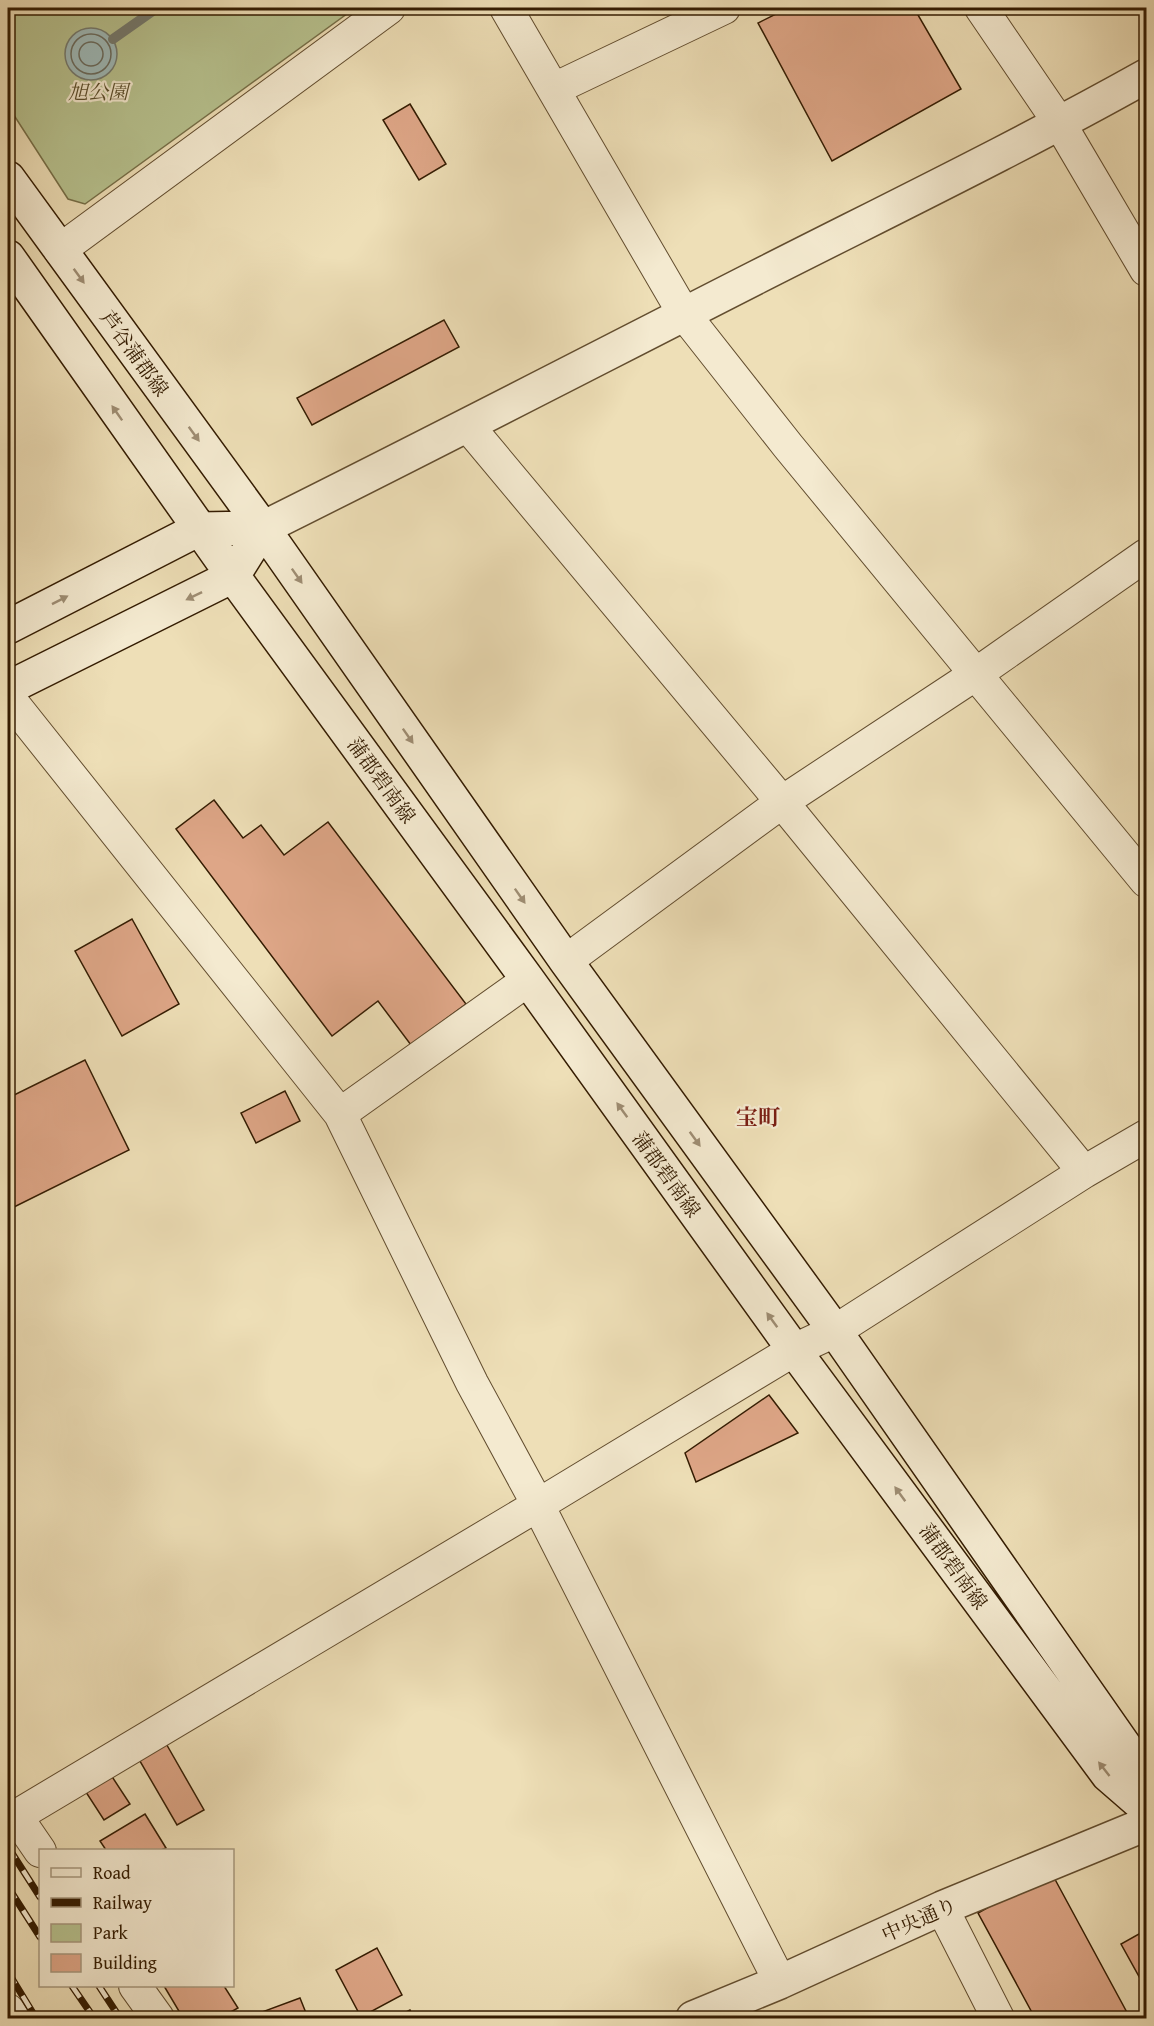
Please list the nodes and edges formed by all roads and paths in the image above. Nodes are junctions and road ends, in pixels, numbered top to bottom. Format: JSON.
{"nodes":[{"id":1,"x":389,"y":8,"type":"edge"},
{"id":2,"x":506,"y":8,"type":"edge"},
{"id":3,"x":724,"y":8,"type":"edge"},
{"id":4,"x":981,"y":8,"type":"edge"},
{"id":5,"x":1146,"y":76,"type":"edge"},
{"id":6,"x":554,"y":89,"type":"junction"},
{"id":7,"x":1060,"y":124,"type":"junction"},
{"id":8,"x":8,"y":178,"type":"edge"},
{"id":9,"x":1137,"y":236,"type":"edge"},
{"id":10,"x":60,"y":250,"type":"junction"},
{"id":11,"x":8,"y":257,"type":"edge"},
{"id":12,"x":1146,"y":270,"type":"edge"},
{"id":13,"x":684,"y":314,"type":"junction"},
{"id":14,"x":468,"y":426,"type":"junction"},
{"id":15,"x":263,"y":528,"type":"junction"},
{"id":16,"x":199,"y":529,"type":"junction"},
{"id":17,"x":1146,"y":555,"type":"edge"},
{"id":18,"x":233,"y":576,"type":"junction"},
{"id":19,"x":8,"y":627,"type":"edge"},
{"id":20,"x":976,"y":674,"type":"junction"},
{"id":21,"x":8,"y":688,"type":"edge"},
{"id":22,"x":8,"y":697,"type":"edge"},
{"id":23,"x":782,"y":802,"type":"junction"},
{"id":24,"x":1146,"y":881,"type":"edge"},
{"id":25,"x":566,"y":961,"type":"junction"},
{"id":26,"x":528,"y":980,"type":"junction"},
{"id":27,"x":340,"y":1114,"type":"junction"},
{"id":28,"x":1146,"y":1136,"type":"edge"},
{"id":29,"x":1084,"y":1172,"type":"junction"},
{"id":30,"x":835,"y":1331,"type":"junction"},
{"id":31,"x":794,"y":1350,"type":"junction"},
{"id":32,"x":538,"y":1506,"type":"junction"},
{"id":33,"x":1146,"y":1790,"type":"edge"},
{"id":34,"x":1146,"y":1808,"type":"edge"},
{"id":35,"x":12,"y":1818,"type":"edge"},
{"id":36,"x":1146,"y":1824,"type":"edge"},
{"id":37,"x":39,"y":1850,"type":"edge"},
{"id":38,"x":942,"y":1908,"type":"junction"},
{"id":39,"x":780,"y":1982,"type":"junction"},
{"id":40,"x":136,"y":1987,"type":"edge"},
{"id":41,"x":8,"y":2010,"type":"edge"},
{"id":42,"x":734,"y":2011,"type":"edge"},
{"id":43,"x":13,"y":2019,"type":"edge"},
{"id":44,"x":159,"y":2019,"type":"edge"},
{"id":45,"x":693,"y":2019,"type":"edge"},
{"id":46,"x":998,"y":2019,"type":"edge"}],
"edges":[{"from":1,"to":10,"type":"street"},
{"from":2,"to":6,"type":"street"},
{"from":3,"to":6,"type":"street"},
{"from":4,"to":7,"type":"street"},
{"from":5,"to":7,"type":"main road"},
{"from":6,"to":13,"type":"street"},
{"from":7,"to":9,"type":"street"},
{"from":7,"to":13,"type":"main road"},
{"from":8,"to":10,"type":"main road","name":"芦谷蒲郡線"},
{"from":9,"to":12,"type":"street"},
{"from":10,"to":15,"type":"main road","name":"芦谷蒲郡線","one_way":true},
{"from":16,"to":11,"type":"main road","one_way":true},
{"from":13,"to":14,"type":"main road"},
{"from":13,"to":20,"type":"street"},
{"from":14,"to":15,"type":"main road"},
{"from":14,"to":23,"type":"street"},
{"from":15,"to":16,"type":"main road"},
{"from":15,"to":18,"type":"main road"},
{"from":15,"to":25,"type":"main road","name":"蒲郡碧南線","one_way":true},
{"from":16,"to":18,"type":"main road","name":"蒲郡碧南線"},
{"from":19,"to":16,"type":"main road","one_way":true},
{"from":17,"to":20,"type":"street"},
{"from":18,"to":21,"type":"main road","one_way":true},
{"from":18,"to":26,"type":"main road","name":"蒲郡碧南線"},
{"from":20,"to":23,"type":"street"},
{"from":20,"to":24,"type":"street"},
{"from":22,"to":27,"type":"street"},
{"from":23,"to":25,"type":"street"},
{"from":23,"to":29,"type":"street"},
{"from":25,"to":30,"type":"main road","name":"蒲郡碧南線","one_way":true},
{"from":26,"to":27,"type":"street"},
{"from":31,"to":26,"type":"main road","name":"蒲郡碧南線","one_way":true},
{"from":27,"to":32,"type":"street"},
{"from":28,"to":29,"type":"street"},
{"from":29,"to":30,"type":"street"},
{"from":30,"to":31,"type":"street"},
{"from":30,"to":33,"type":"main road","name":"蒲郡碧南線"},
{"from":31,"to":32,"type":"street"},
{"from":34,"to":31,"type":"main road","name":"蒲郡碧南線","one_way":true},
{"from":32,"to":35,"type":"street"},
{"from":32,"to":39,"type":"street"},
{"from":35,"to":37,"type":"street"},
{"from":36,"to":38,"type":"main road","name":"中央通り"},
{"from":38,"to":39,"type":"main road","name":"中央通り"},
{"from":38,"to":46,"type":"street"},
{"from":39,"to":42,"type":"main road","name":"中央通り"},
{"from":40,"to":44,"type":"street"},
{"from":41,"to":43,"type":"street"},
{"from":42,"to":45,"type":"main road","name":"中央通り"}]}
